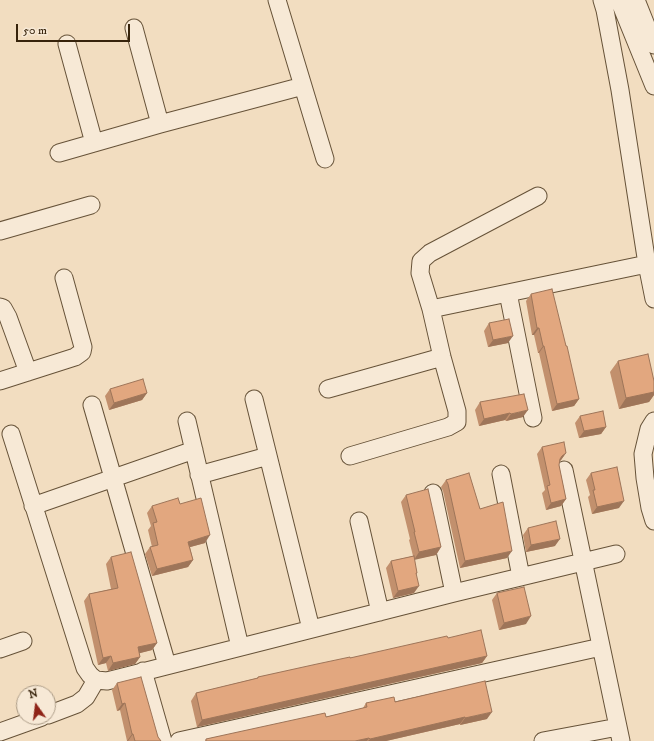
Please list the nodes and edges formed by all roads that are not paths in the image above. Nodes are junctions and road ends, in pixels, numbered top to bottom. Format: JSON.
{"nodes":[{"id":1,"x":277,"y":0,"type":"edge"},
{"id":2,"x":602,"y":0,"type":"edge"},
{"id":3,"x":619,"y":0,"type":"edge"},
{"id":4,"x":636,"y":0,"type":"edge"},
{"id":5,"x":134,"y":28,"type":"dead end"},
{"id":6,"x":67,"y":44,"type":"dead end"},
{"id":7,"x":654,"y":45,"type":"edge"},
{"id":8,"x":303,"y":86,"type":"junction"},
{"id":9,"x":654,"y":86,"type":"edge"},
{"id":10,"x":160,"y":124,"type":"junction"},
{"id":11,"x":94,"y":143,"type":"junction"},
{"id":12,"x":59,"y":153,"type":"dead end"},
{"id":13,"x":325,"y":159,"type":"dead end"},
{"id":14,"x":538,"y":196,"type":"dead end"},
{"id":15,"x":91,"y":205,"type":"dead end"},
{"id":16,"x":0,"y":231,"type":"edge"},
{"id":17,"x":649,"y":239,"type":"edge"},
{"id":18,"x":647,"y":264,"type":"junction"},
{"id":19,"x":64,"y":278,"type":"dead end"},
{"id":20,"x":508,"y":293,"type":"junction"},
{"id":21,"x":654,"y":299,"type":"edge"},
{"id":22,"x":0,"y":307,"type":"edge"},
{"id":23,"x":431,"y":309,"type":"junction"},
{"id":24,"x":442,"y":357,"type":"junction"},
{"id":25,"x":28,"y":372,"type":"junction"},
{"id":26,"x":0,"y":382,"type":"edge"},
{"id":27,"x":328,"y":389,"type":"dead end"},
{"id":28,"x":254,"y":399,"type":"dead end"},
{"id":29,"x":92,"y":405,"type":"dead end"},
{"id":30,"x":533,"y":418,"type":"dead end"},
{"id":31,"x":187,"y":421,"type":"dead end"},
{"id":32,"x":654,"y":421,"type":"edge"},
{"id":33,"x":11,"y":434,"type":"dead end"},
{"id":34,"x":194,"y":450,"type":"junction"},
{"id":35,"x":268,"y":456,"type":"junction"},
{"id":36,"x":350,"y":456,"type":"dead end"},
{"id":37,"x":564,"y":470,"type":"dead end"},
{"id":38,"x":500,"y":474,"type":"dead end"},
{"id":39,"x":199,"y":475,"type":"junction"},
{"id":40,"x":113,"y":478,"type":"junction"},
{"id":41,"x":433,"y":493,"type":"dead end"},
{"id":42,"x":33,"y":506,"type":"junction"},
{"id":43,"x":359,"y":521,"type":"dead end"},
{"id":44,"x":654,"y":521,"type":"edge"},
{"id":45,"x":616,"y":554,"type":"dead end"},
{"id":46,"x":583,"y":562,"type":"junction"},
{"id":47,"x":521,"y":577,"type":"junction"},
{"id":48,"x":454,"y":593,"type":"junction"},
{"id":49,"x":380,"y":612,"type":"junction"},
{"id":50,"x":311,"y":630,"type":"junction"},
{"id":51,"x":23,"y":641,"type":"dead end"},
{"id":52,"x":240,"y":647,"type":"junction"},
{"id":53,"x":601,"y":647,"type":"junction"},
{"id":54,"x":0,"y":649,"type":"edge"},
{"id":55,"x":167,"y":666,"type":"junction"},
{"id":56,"x":143,"y":672,"type":"junction"},
{"id":57,"x":96,"y":680,"type":"junction"},
{"id":58,"x":56,"y":712,"type":"edge"},
{"id":59,"x":20,"y":725,"type":"edge"},
{"id":60,"x":0,"y":732,"type":"edge"},
{"id":61,"x":620,"y":734,"type":"edge"},
{"id":62,"x":163,"y":741,"type":"edge"},
{"id":63,"x":179,"y":741,"type":"edge"},
{"id":64,"x":543,"y":741,"type":"edge"}],
"edges":[{"from":1,"to":8,"type":"street"},
{"from":2,"to":17,"type":"street"},
{"from":3,"to":9,"type":"street"},
{"from":4,"to":7,"type":"street"},
{"from":5,"to":10,"type":"street"},
{"from":6,"to":11,"type":"street"},
{"from":8,"to":10,"type":"street"},
{"from":8,"to":13,"type":"street"},
{"from":10,"to":11,"type":"street"},
{"from":11,"to":12,"type":"street"},
{"from":14,"to":23,"type":"street"},
{"from":15,"to":16,"type":"street"},
{"from":17,"to":18,"type":"street"},
{"from":18,"to":20,"type":"street"},
{"from":18,"to":21,"type":"street"},
{"from":19,"to":25,"type":"street"},
{"from":20,"to":23,"type":"street"},
{"from":20,"to":30,"type":"street"},
{"from":22,"to":25,"type":"street"},
{"from":23,"to":24,"type":"street"},
{"from":24,"to":27,"type":"street"},
{"from":24,"to":36,"type":"street"},
{"from":25,"to":26,"type":"street"},
{"from":28,"to":35,"type":"street"},
{"from":29,"to":40,"type":"street"},
{"from":31,"to":34,"type":"street"},
{"from":32,"to":44,"type":"street"},
{"from":33,"to":42,"type":"street"},
{"from":34,"to":39,"type":"street"},
{"from":34,"to":40,"type":"street"},
{"from":35,"to":39,"type":"street"},
{"from":35,"to":50,"type":"street"},
{"from":37,"to":46,"type":"street"},
{"from":38,"to":47,"type":"street"},
{"from":39,"to":52,"type":"street"},
{"from":40,"to":42,"type":"street"},
{"from":40,"to":55,"type":"street"},
{"from":41,"to":48,"type":"street"},
{"from":42,"to":57,"type":"street"},
{"from":43,"to":49,"type":"street"},
{"from":45,"to":46,"type":"street"},
{"from":46,"to":47,"type":"street"},
{"from":46,"to":53,"type":"street"},
{"from":47,"to":48,"type":"street"},
{"from":48,"to":49,"type":"street"},
{"from":49,"to":50,"type":"street"},
{"from":50,"to":52,"type":"street"},
{"from":51,"to":54,"type":"street"},
{"from":52,"to":55,"type":"street"},
{"from":53,"to":61,"type":"street"},
{"from":53,"to":63,"type":"street"},
{"from":55,"to":56,"type":"street"},
{"from":56,"to":57,"type":"street"},
{"from":56,"to":62,"type":"street"},
{"from":57,"to":58,"type":"street"},
{"from":59,"to":60,"type":"street"},
{"from":61,"to":64,"type":"street"}]}
